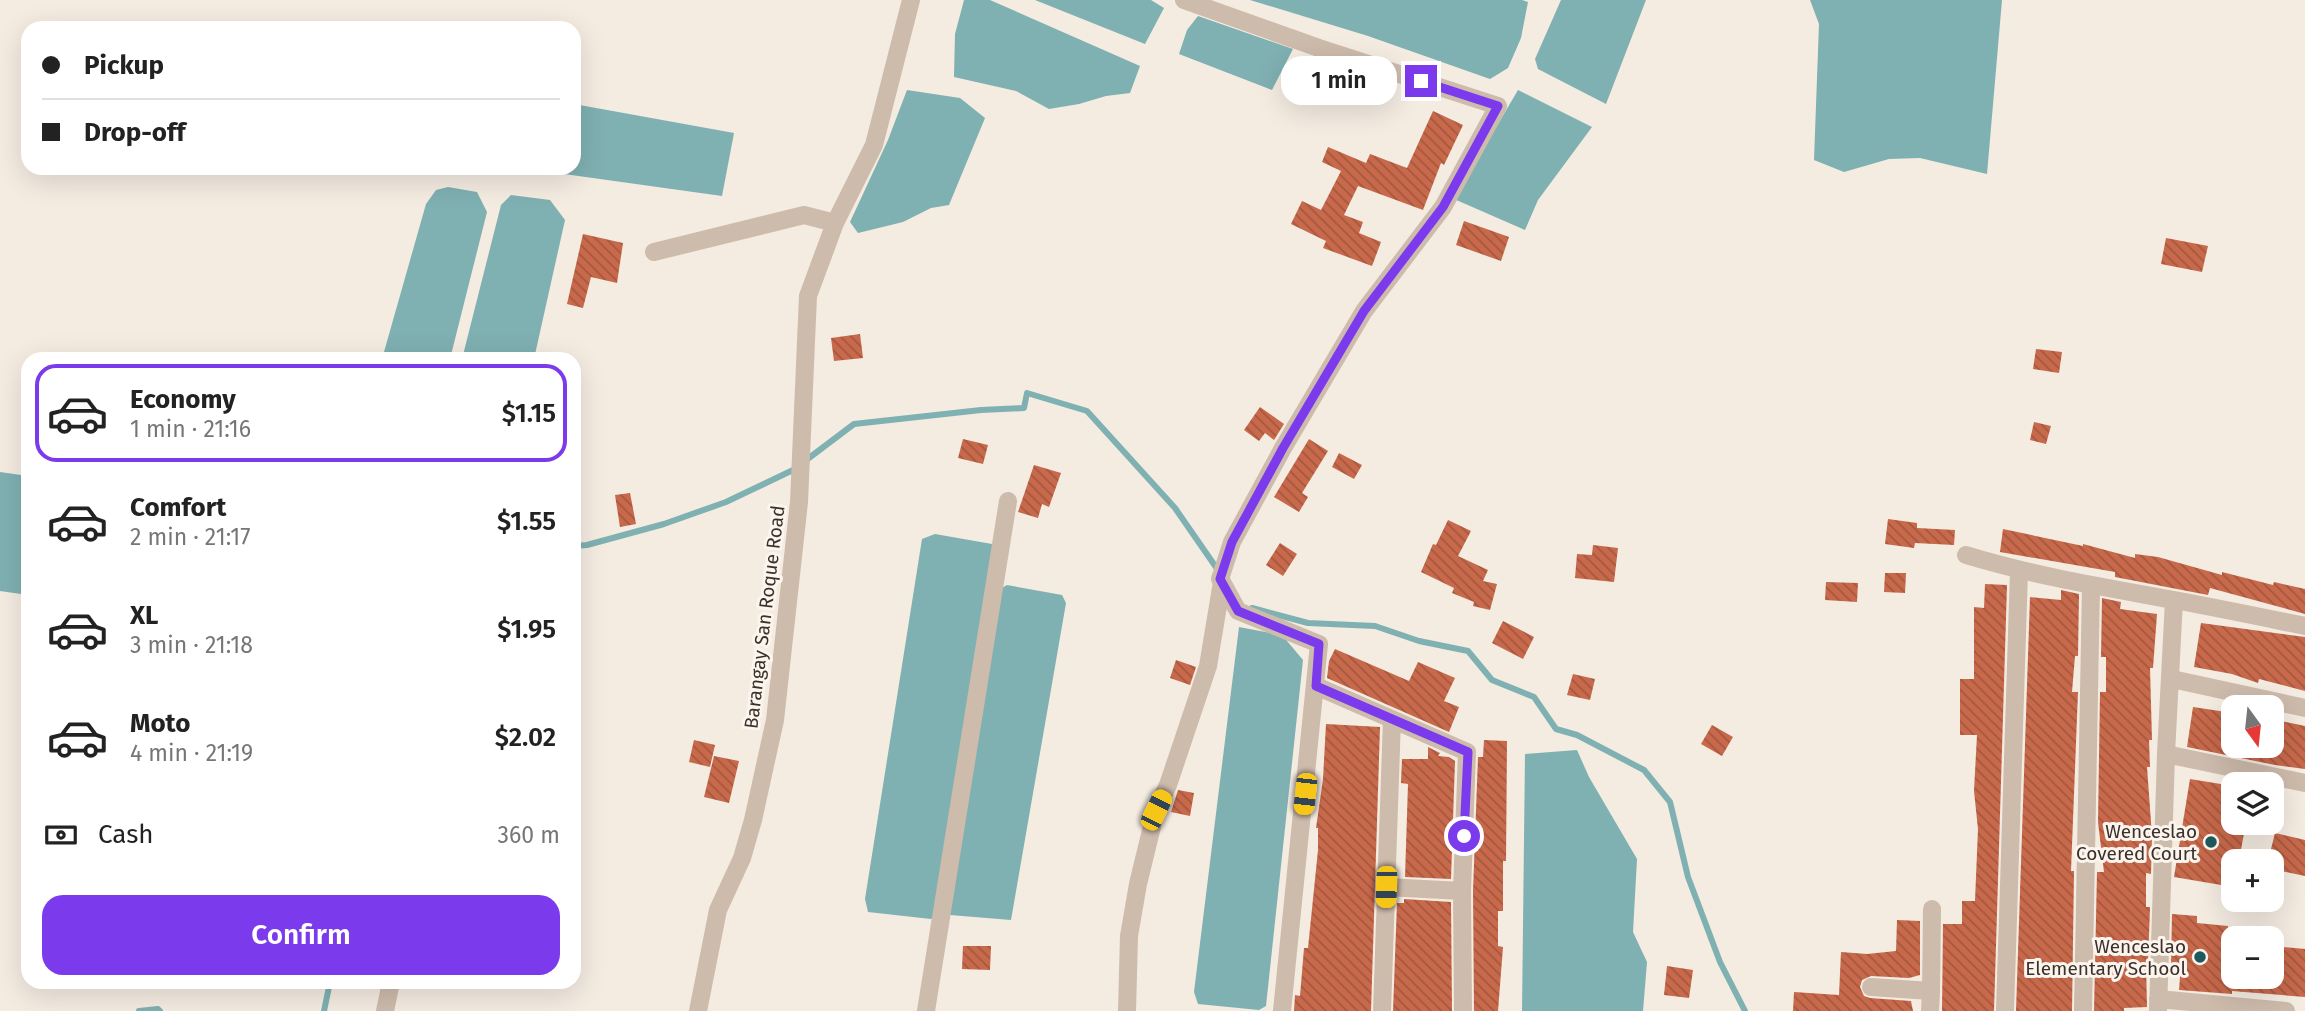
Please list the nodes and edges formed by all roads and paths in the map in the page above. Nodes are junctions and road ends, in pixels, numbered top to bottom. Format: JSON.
{"nodes":[{"id":1,"x":911,"y":0,"type":"edge"},
{"id":2,"x":1184,"y":0,"type":"edge"},
{"id":3,"x":835,"y":223,"type":"junction"},
{"id":4,"x":654,"y":252,"type":"dead end"},
{"id":5,"x":1008,"y":501,"type":"dead end"},
{"id":6,"x":1966,"y":555,"type":"dead end"},
{"id":7,"x":2019,"y":571,"type":"junction"},
{"id":8,"x":1222,"y":582,"type":"junction"},
{"id":9,"x":2091,"y":586,"type":"junction"},
{"id":10,"x":2174,"y":600,"type":"junction"},
{"id":11,"x":2305,"y":626,"type":"edge"},
{"id":12,"x":2172,"y":679,"type":"junction"},
{"id":13,"x":1316,"y":686,"type":"junction"},
{"id":14,"x":2305,"y":708,"type":"edge"},
{"id":15,"x":1392,"y":719,"type":"junction"},
{"id":16,"x":2166,"y":754,"type":"junction"},
{"id":17,"x":2305,"y":783,"type":"edge"},
{"id":18,"x":1386,"y":887,"type":"junction"},
{"id":19,"x":1462,"y":891,"type":"junction"},
{"id":20,"x":1932,"y":909,"type":"dead end"},
{"id":21,"x":1871,"y":987,"type":"dead end"},
{"id":22,"x":390,"y":989,"type":"edge"},
{"id":23,"x":1931,"y":991,"type":"junction"},
{"id":24,"x":2158,"y":1005,"type":"edge"},
{"id":25,"x":385,"y":1011,"type":"edge"},
{"id":26,"x":698,"y":1011,"type":"edge"},
{"id":27,"x":926,"y":1011,"type":"edge"},
{"id":28,"x":1127,"y":1011,"type":"edge"},
{"id":29,"x":1282,"y":1011,"type":"edge"},
{"id":30,"x":1382,"y":1011,"type":"edge"},
{"id":31,"x":1463,"y":1011,"type":"edge"},
{"id":32,"x":1930,"y":1011,"type":"edge"},
{"id":33,"x":2005,"y":1011,"type":"edge"},
{"id":34,"x":2083,"y":1011,"type":"edge"},
{"id":35,"x":2286,"y":1011,"type":"edge"}],
"edges":[{"from":1,"to":3,"type":"street","name":"Barangay San Roque Road"},
{"from":2,"to":8,"type":"street"},
{"from":3,"to":4,"type":"street"},
{"from":3,"to":26,"type":"street","name":"Barangay San Roque Road"},
{"from":5,"to":27,"type":"street"},
{"from":6,"to":7,"type":"street"},
{"from":7,"to":9,"type":"street"},
{"from":7,"to":33,"type":"street"},
{"from":8,"to":13,"type":"street"},
{"from":8,"to":28,"type":"street"},
{"from":9,"to":10,"type":"street"},
{"from":9,"to":34,"type":"street"},
{"from":10,"to":11,"type":"street"},
{"from":10,"to":12,"type":"street"},
{"from":12,"to":14,"type":"street"},
{"from":12,"to":16,"type":"street"},
{"from":13,"to":15,"type":"street"},
{"from":13,"to":29,"type":"street"},
{"from":15,"to":18,"type":"street"},
{"from":15,"to":19,"type":"street"},
{"from":16,"to":17,"type":"street"},
{"from":16,"to":24,"type":"street"},
{"from":18,"to":19,"type":"street"},
{"from":18,"to":30,"type":"street"},
{"from":19,"to":31,"type":"street"},
{"from":20,"to":23,"type":"street"},
{"from":21,"to":23,"type":"street"},
{"from":22,"to":25,"type":"street"},
{"from":23,"to":32,"type":"street"},
{"from":24,"to":35,"type":"street"}]}
